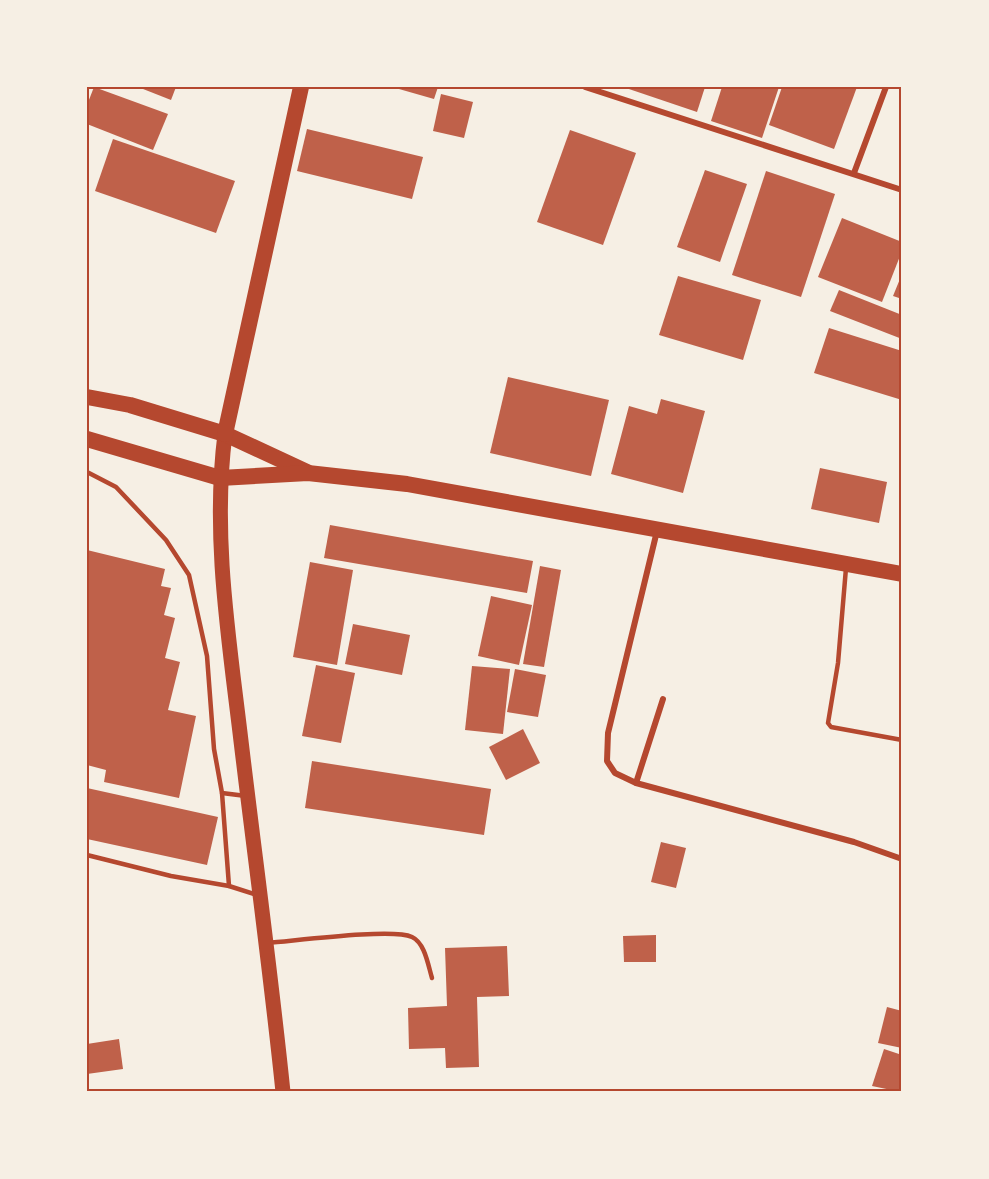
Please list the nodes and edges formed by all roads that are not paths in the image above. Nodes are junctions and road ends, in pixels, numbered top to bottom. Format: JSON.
{"nodes":[{"id":1,"x":301,"y":87,"type":"edge"},
{"id":2,"x":585,"y":87,"type":"edge"},
{"id":3,"x":886,"y":87,"type":"edge"},
{"id":4,"x":854,"y":173,"type":"junction"},
{"id":5,"x":902,"y":190,"type":"edge"},
{"id":6,"x":87,"y":397,"type":"edge"},
{"id":7,"x":225,"y":434,"type":"junction"},
{"id":8,"x":87,"y":439,"type":"edge"},
{"id":9,"x":87,"y":472,"type":"edge"},
{"id":10,"x":308,"y":473,"type":"junction"},
{"id":11,"x":220,"y":478,"type":"junction"},
{"id":12,"x":657,"y":531,"type":"junction"},
{"id":13,"x":847,"y":563,"type":"junction"},
{"id":14,"x":902,"y":574,"type":"edge"},
{"id":15,"x":663,"y":699,"type":"dead end"},
{"id":16,"x":902,"y":740,"type":"edge"},
{"id":17,"x":636,"y":783,"type":"junction"},
{"id":18,"x":222,"y":793,"type":"junction"},
{"id":19,"x":246,"y":796,"type":"junction"},
{"id":20,"x":87,"y":855,"type":"edge"},
{"id":21,"x":902,"y":859,"type":"edge"},
{"id":22,"x":229,"y":886,"type":"junction"},
{"id":23,"x":260,"y":896,"type":"junction"},
{"id":24,"x":268,"y":943,"type":"junction"},
{"id":25,"x":432,"y":978,"type":"dead end"},
{"id":26,"x":283,"y":1092,"type":"edge"}],
"edges":[{"from":1,"to":7,"type":"highway"},
{"from":2,"to":4,"type":"street"},
{"from":3,"to":4,"type":"street"},
{"from":4,"to":5,"type":"street"},
{"from":6,"to":7,"type":"highway"},
{"from":7,"to":10,"type":"highway"},
{"from":7,"to":11,"type":"main road"},
{"from":8,"to":11,"type":"highway"},
{"from":9,"to":18,"type":"lane"},
{"from":10,"to":11,"type":"highway"},
{"from":10,"to":12,"type":"highway"},
{"from":11,"to":19,"type":"main road"},
{"from":12,"to":13,"type":"highway"},
{"from":12,"to":17,"type":"street"},
{"from":13,"to":14,"type":"highway"},
{"from":13,"to":16,"type":"lane"},
{"from":15,"to":17,"type":"street"},
{"from":17,"to":21,"type":"street"},
{"from":18,"to":19,"type":"lane"},
{"from":18,"to":22,"type":"lane"},
{"from":19,"to":23,"type":"main road"},
{"from":20,"to":22,"type":"lane"},
{"from":22,"to":23,"type":"lane"},
{"from":23,"to":24,"type":"main road"},
{"from":24,"to":25,"type":"lane"},
{"from":24,"to":26,"type":"main road"}]}
